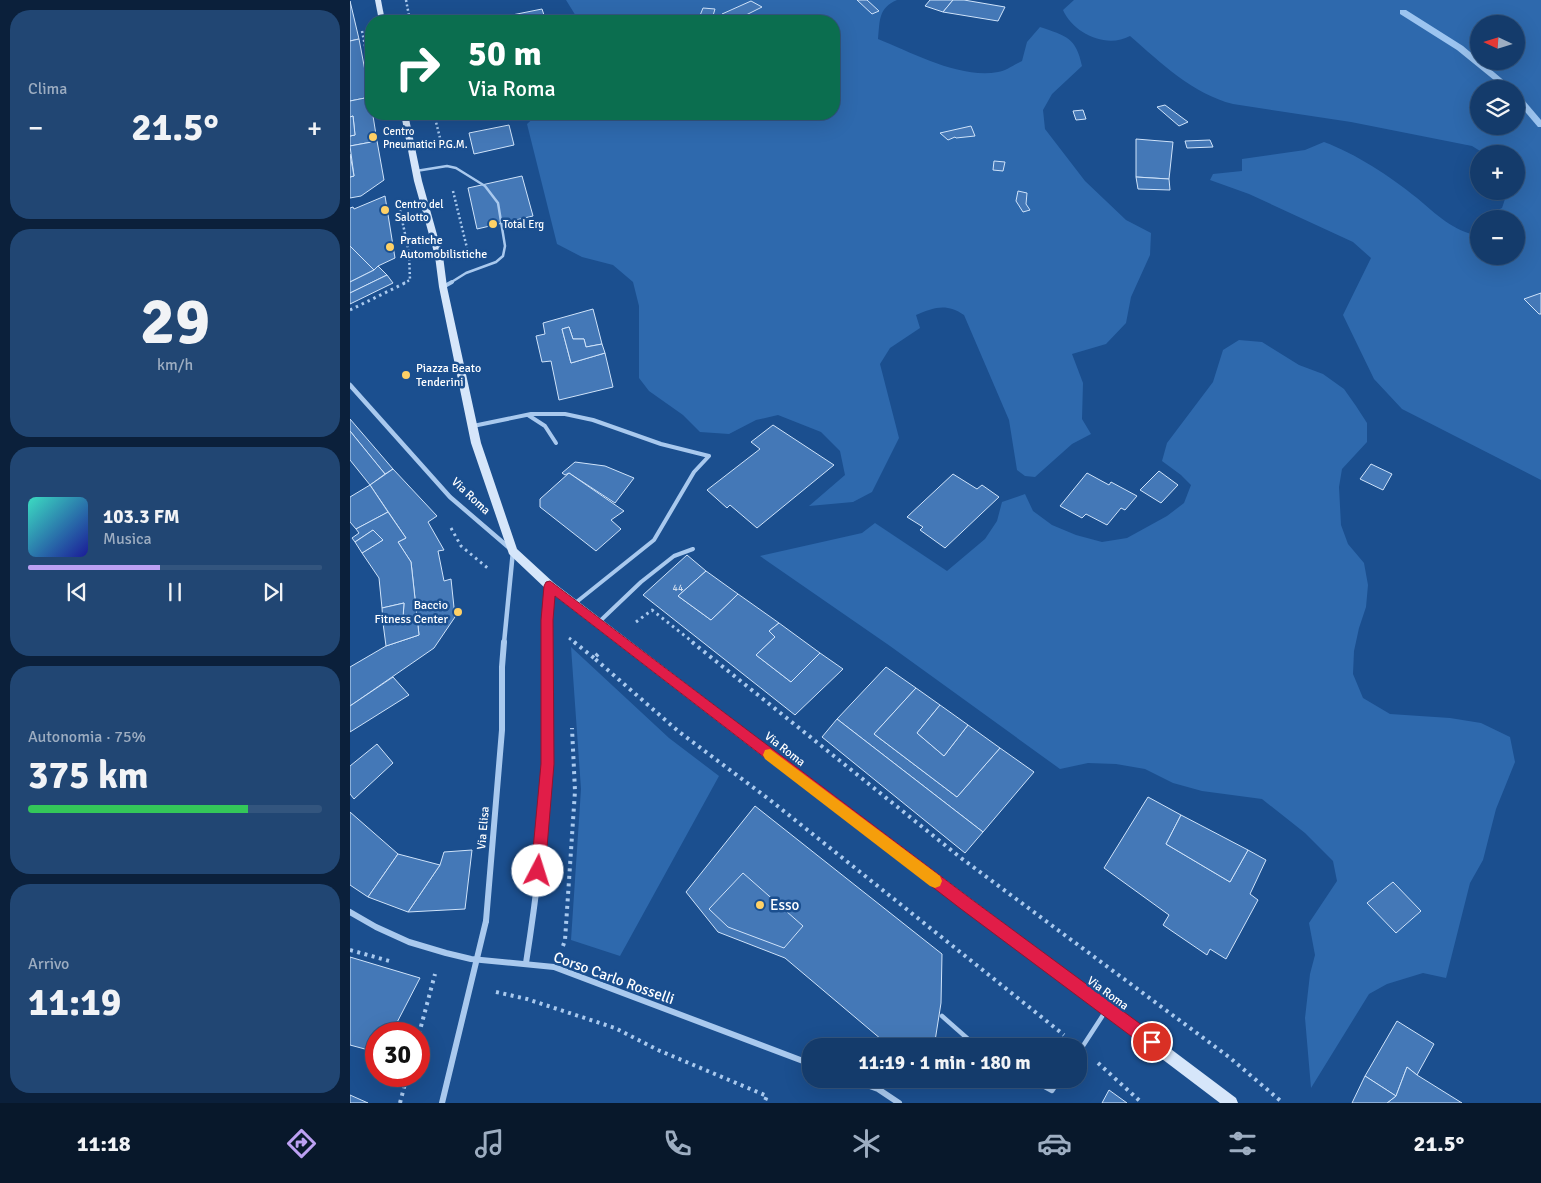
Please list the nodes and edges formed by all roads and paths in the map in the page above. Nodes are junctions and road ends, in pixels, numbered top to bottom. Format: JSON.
{"nodes":[{"id":1,"x":378,"y":0,"type":"edge"},
{"id":2,"x":406,"y":0,"type":"edge"},
{"id":3,"x":381,"y":15,"type":"edge"},
{"id":4,"x":409,"y":15,"type":"edge"},
{"id":5,"x":362,"y":28,"type":"dead end"},
{"id":6,"x":365,"y":44,"type":"edge"},
{"id":7,"x":405,"y":120,"type":"edge"},
{"id":8,"x":416,"y":172,"type":"junction"},
{"id":9,"x":399,"y":206,"type":"dead end"},
{"id":10,"x":443,"y":287,"type":"junction"},
{"id":11,"x":350,"y":310,"type":"edge"},
{"id":12,"x":350,"y":385,"type":"edge"},
{"id":13,"x":526,"y":414,"type":"junction"},
{"id":14,"x":472,"y":426,"type":"junction"},
{"id":15,"x":556,"y":443,"type":"dead end"},
{"id":16,"x":693,"y":549,"type":"dead end"},
{"id":17,"x":512,"y":551,"type":"junction"},
{"id":18,"x":550,"y":586,"type":"junction"},
{"id":19,"x":574,"y":604,"type":"junction"},
{"id":20,"x":599,"y":622,"type":"junction"},
{"id":21,"x":350,"y":912,"type":"edge"},
{"id":22,"x":526,"y":963,"type":"junction"},
{"id":23,"x":435,"y":974,"type":"dead end"},
{"id":24,"x":496,"y":992,"type":"dead end"},
{"id":25,"x":1107,"y":1009,"type":"junction"},
{"id":26,"x":942,"y":1016,"type":"dead end"},
{"id":27,"x":422,"y":1022,"type":"edge"},
{"id":28,"x":967,"y":1038,"type":"edge"},
{"id":29,"x":1087,"y":1039,"type":"edge"},
{"id":30,"x":1087,"y":1056,"type":"edge"},
{"id":31,"x":802,"y":1061,"type":"edge"},
{"id":32,"x":404,"y":1087,"type":"edge"},
{"id":33,"x":875,"y":1088,"type":"edge"},
{"id":34,"x":400,"y":1103,"type":"edge"},
{"id":35,"x":442,"y":1103,"type":"edge"},
{"id":36,"x":764,"y":1103,"type":"edge"},
{"id":37,"x":899,"y":1103,"type":"edge"},
{"id":38,"x":1142,"y":1103,"type":"edge"},
{"id":39,"x":1231,"y":1103,"type":"edge"}],
"edges":[{"from":1,"to":3,"type":"main road"},
{"from":2,"to":4,"type":"path"},
{"from":5,"to":6,"type":"path"},
{"from":7,"to":8,"type":"main road"},
{"from":8,"to":10,"type":"main road"},
{"from":8,"to":10,"type":"lane"},
{"from":9,"to":11,"type":"path"},
{"from":10,"to":14,"type":"main road"},
{"from":12,"to":17,"type":"street","name":"Via Roma"},
{"from":13,"to":14,"type":"lane"},
{"from":13,"to":15,"type":"lane"},
{"from":13,"to":19,"type":"lane"},
{"from":14,"to":17,"type":"main road"},
{"from":16,"to":20,"type":"lane"},
{"from":17,"to":18,"type":"main road","name":"Via Roma"},
{"from":17,"to":35,"type":"street","name":"Via Elisa","bridge":true},
{"from":18,"to":19,"type":"main road","name":"Via Roma"},
{"from":18,"to":22,"type":"street"},
{"from":19,"to":20,"type":"main road","name":"Via Roma"},
{"from":20,"to":25,"type":"main road","name":"Via Roma"},
{"from":21,"to":22,"type":"street","name":"Corso Carlo Rosselli"},
{"from":22,"to":31,"type":"street","name":"Corso Carlo Rosselli"},
{"from":23,"to":27,"type":"path"},
{"from":24,"to":36,"type":"path"},
{"from":25,"to":29,"type":"lane"},
{"from":25,"to":39,"type":"main road","name":"Via Roma"},
{"from":26,"to":28,"type":"lane"},
{"from":30,"to":38,"type":"path"},
{"from":32,"to":34,"type":"path"},
{"from":33,"to":37,"type":"street"}]}
